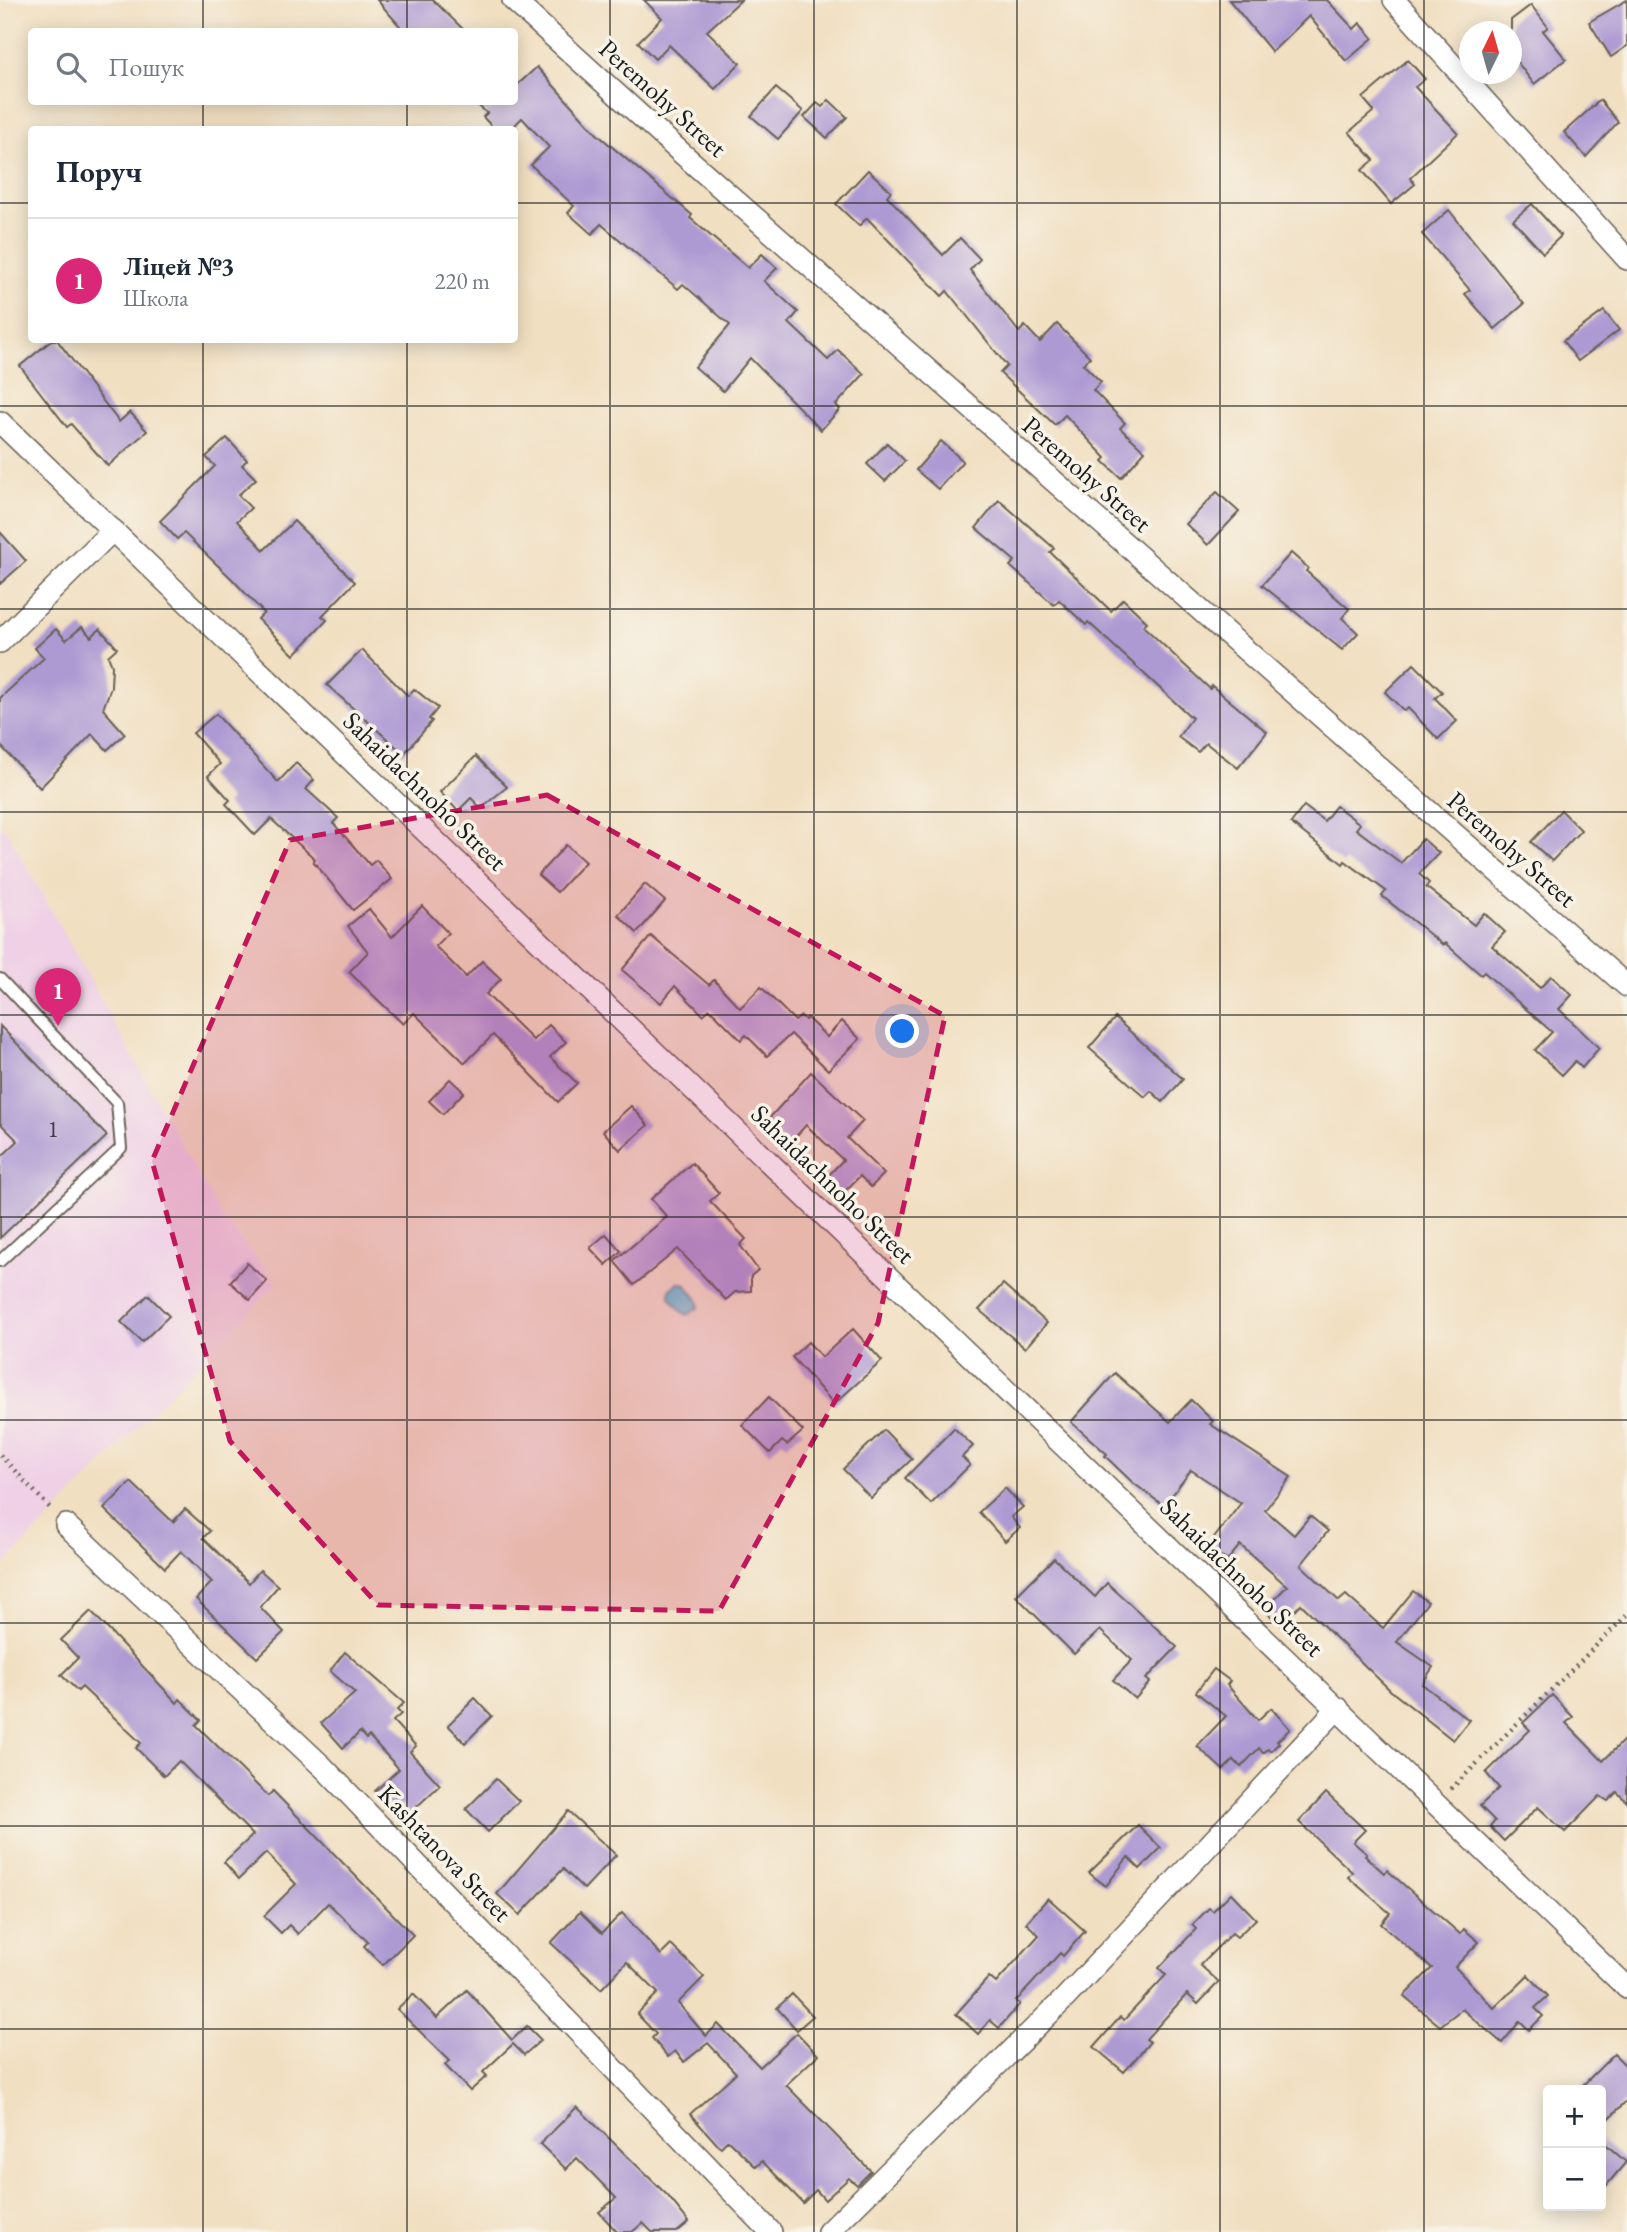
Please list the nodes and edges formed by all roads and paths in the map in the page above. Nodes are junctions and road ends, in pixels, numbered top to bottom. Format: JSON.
{"nodes":[{"id":1,"x":513,"y":0,"type":"edge"},
{"id":2,"x":1394,"y":0,"type":"edge"},
{"id":3,"x":1627,"y":259,"type":"edge"},
{"id":4,"x":0,"y":422,"type":"edge"},
{"id":5,"x":113,"y":530,"type":"junction"},
{"id":6,"x":0,"y":642,"type":"edge"},
{"id":7,"x":0,"y":979,"type":"edge"},
{"id":8,"x":1627,"y":986,"type":"edge"},
{"id":9,"x":0,"y":1261,"type":"edge"},
{"id":10,"x":0,"y":1455,"type":"edge"},
{"id":11,"x":66,"y":1525,"type":"joint"},
{"id":12,"x":1627,"y":1615,"type":"edge"},
{"id":13,"x":1338,"y":1708,"type":"junction"},
{"id":14,"x":1436,"y":1805,"type":"junction"},
{"id":15,"x":1627,"y":1988,"type":"edge"},
{"id":16,"x":771,"y":2232,"type":"edge"},
{"id":17,"x":828,"y":2232,"type":"edge"}],
"edges":[{"from":1,"to":8,"type":"street","name":"Peremohy Street"},
{"from":2,"to":3,"type":"street"},
{"from":4,"to":5,"type":"street","name":"Sahaidachnoho Street"},
{"from":5,"to":6,"type":"street"},
{"from":5,"to":13,"type":"street","name":"Sahaidachnoho Street"},
{"from":7,"to":9,"type":"lane"},
{"from":10,"to":11,"type":"path"},
{"from":11,"to":16,"type":"street","name":"Kashtanova Street"},
{"from":12,"to":14,"type":"path"},
{"from":13,"to":14,"type":"street","name":"Sahaidachnoho Street"},
{"from":13,"to":17,"type":"street"},
{"from":14,"to":15,"type":"street","name":"Sahaidachnoho Street"}]}
